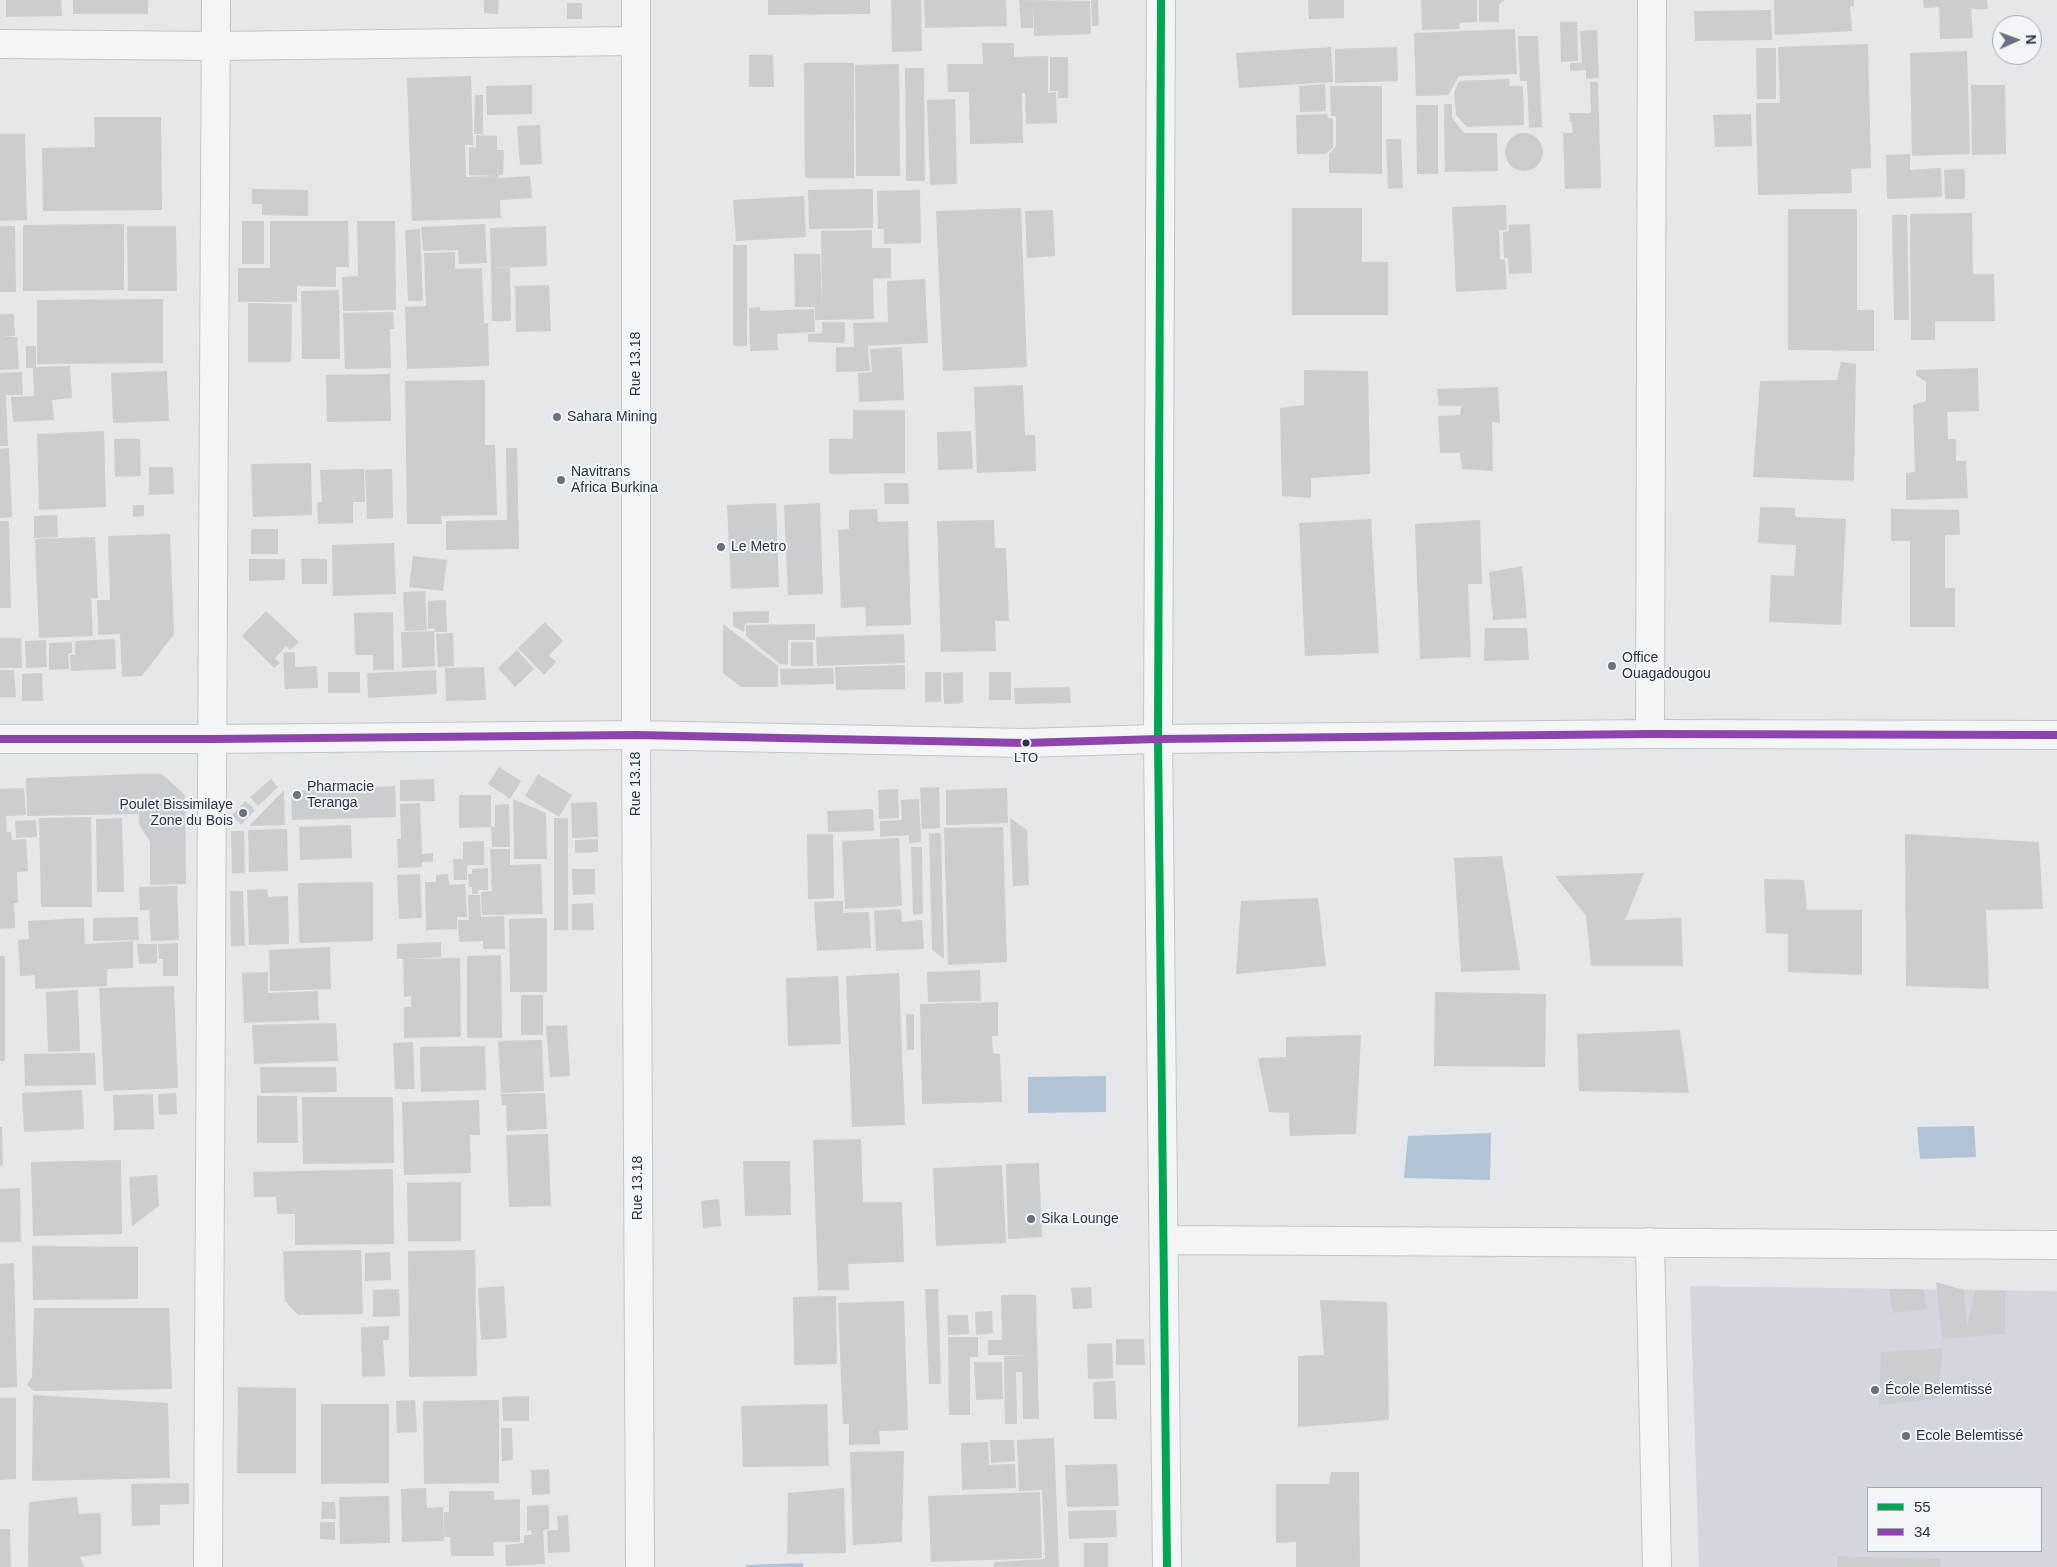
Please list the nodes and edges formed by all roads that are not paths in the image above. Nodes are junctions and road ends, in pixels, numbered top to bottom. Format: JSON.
{"nodes":[{"id":1,"x":216,"y":0,"type":"edge"},
{"id":2,"x":636,"y":0,"type":"edge"},
{"id":3,"x":1161,"y":0,"type":"edge"},
{"id":4,"x":1652,"y":0,"type":"edge"},
{"id":5,"x":636,"y":41,"type":"junction"},
{"id":6,"x":0,"y":44,"type":"edge"},
{"id":7,"x":215,"y":46,"type":"junction"},
{"id":8,"x":1650,"y":734,"type":"junction"},
{"id":9,"x":636,"y":735,"type":"junction"},
{"id":10,"x":2057,"y":735,"type":"edge"},
{"id":11,"x":0,"y":739,"type":"edge"},
{"id":12,"x":211,"y":739,"type":"junction"},
{"id":13,"x":1158,"y":739,"type":"junction"},
{"id":14,"x":1164,"y":1240,"type":"junction"},
{"id":15,"x":1650,"y":1242,"type":"junction"},
{"id":16,"x":2057,"y":1245,"type":"edge"},
{"id":17,"x":208,"y":1567,"type":"edge"},
{"id":18,"x":640,"y":1567,"type":"edge"},
{"id":19,"x":1166,"y":1567,"type":"edge"},
{"id":20,"x":1657,"y":1567,"type":"edge"}],
"edges":[{"from":1,"to":7,"type":"street"},
{"from":2,"to":5,"type":"street","name":"Rue 13.18"},
{"from":3,"to":13,"type":"street"},
{"from":4,"to":8,"type":"street"},
{"from":5,"to":7,"type":"street"},
{"from":5,"to":9,"type":"street","name":"Rue 13.18"},
{"from":6,"to":7,"type":"street"},
{"from":7,"to":12,"type":"street"},
{"from":8,"to":10,"type":"street"},
{"from":8,"to":13,"type":"street"},
{"from":9,"to":12,"type":"street"},
{"from":9,"to":13,"type":"street"},
{"from":9,"to":18,"type":"street","name":"Rue 13.18"},
{"from":11,"to":12,"type":"street"},
{"from":12,"to":17,"type":"street"},
{"from":13,"to":14,"type":"street"},
{"from":14,"to":15,"type":"street"},
{"from":14,"to":19,"type":"street"},
{"from":15,"to":16,"type":"street"},
{"from":15,"to":20,"type":"street"}]}
